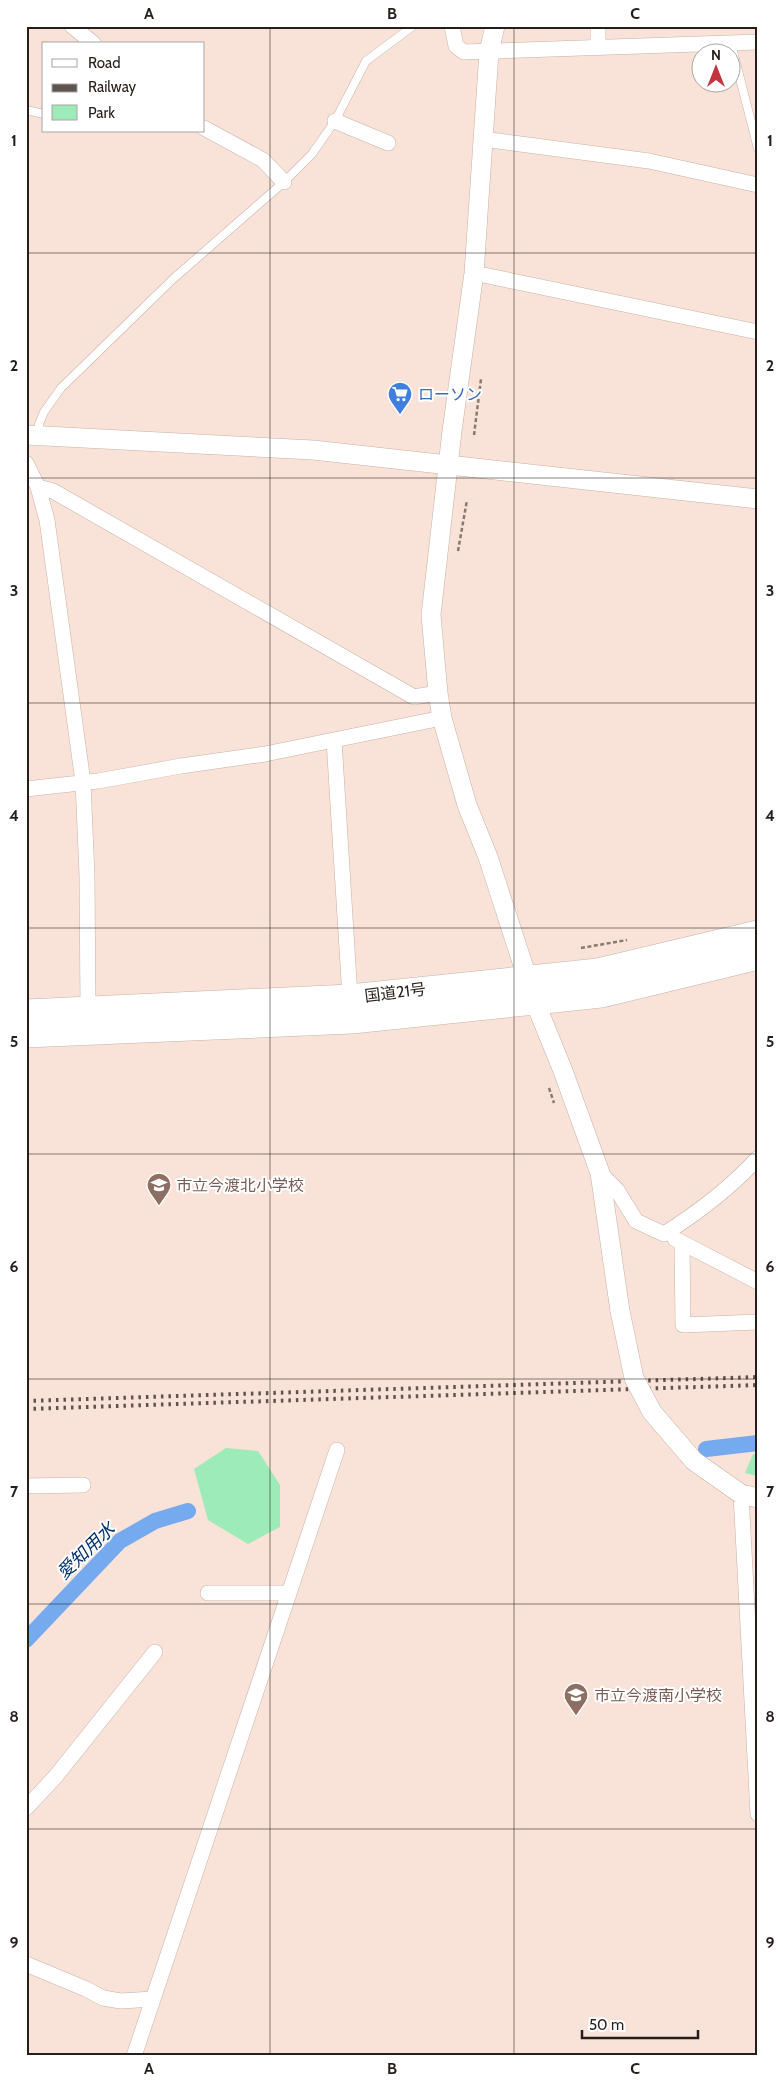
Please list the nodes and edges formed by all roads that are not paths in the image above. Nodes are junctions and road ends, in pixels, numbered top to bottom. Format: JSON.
{"nodes":[{"id":1,"x":72,"y":26,"type":"edge"},
{"id":2,"x":413,"y":26,"type":"edge"},
{"id":3,"x":452,"y":26,"type":"edge"},
{"id":4,"x":495,"y":26,"type":"edge"},
{"id":5,"x":598,"y":26,"type":"edge"},
{"id":6,"x":92,"y":42,"type":"edge"},
{"id":7,"x":758,"y":42,"type":"edge"},
{"id":8,"x":742,"y":43,"type":"edge"},
{"id":9,"x":692,"y":44,"type":"edge"},
{"id":10,"x":598,"y":47,"type":"junction"},
{"id":11,"x":489,"y":52,"type":"junction"},
{"id":12,"x":742,"y":86,"type":"edge"},
{"id":13,"x":26,"y":110,"type":"edge"},
{"id":14,"x":42,"y":114,"type":"edge"},
{"id":15,"x":335,"y":121,"type":"junction"},
{"id":16,"x":205,"y":129,"type":"edge"},
{"id":17,"x":482,"y":139,"type":"junction"},
{"id":18,"x":388,"y":143,"type":"dead end"},
{"id":19,"x":758,"y":149,"type":"edge"},
{"id":20,"x":284,"y":182,"type":"junction"},
{"id":21,"x":758,"y":185,"type":"edge"},
{"id":22,"x":474,"y":273,"type":"junction"},
{"id":23,"x":758,"y":332,"type":"edge"},
{"id":24,"x":32,"y":436,"type":"edge"},
{"id":25,"x":26,"y":463,"type":"edge"},
{"id":26,"x":448,"y":464,"type":"junction"},
{"id":27,"x":38,"y":487,"type":"junction"},
{"id":28,"x":758,"y":499,"type":"edge"},
{"id":29,"x":438,"y":693,"type":"junction"},
{"id":30,"x":442,"y":718,"type":"junction"},
{"id":31,"x":334,"y":740,"type":"junction"},
{"id":32,"x":82,"y":782,"type":"junction"},
{"id":33,"x":26,"y":789,"type":"edge"},
{"id":34,"x":758,"y":933,"type":"edge"},
{"id":35,"x":758,"y":957,"type":"edge"},
{"id":36,"x":528,"y":978,"type":"junction"},
{"id":37,"x":350,"y":997,"type":"junction"},
{"id":38,"x":535,"y":1002,"type":"junction"},
{"id":39,"x":88,"y":1009,"type":"junction"},
{"id":40,"x":26,"y":1012,"type":"edge"},
{"id":41,"x":26,"y":1035,"type":"edge"},
{"id":42,"x":758,"y":1158,"type":"edge"},
{"id":43,"x":600,"y":1173,"type":"junction"},
{"id":44,"x":664,"y":1234,"type":"junction"},
{"id":45,"x":682,"y":1243,"type":"junction"},
{"id":46,"x":758,"y":1282,"type":"edge"},
{"id":47,"x":758,"y":1322,"type":"edge"},
{"id":48,"x":337,"y":1450,"type":"dead end"},
{"id":49,"x":83,"y":1484,"type":"dead end"},
{"id":50,"x":26,"y":1486,"type":"edge"},
{"id":51,"x":750,"y":1496,"type":"edge"},
{"id":52,"x":208,"y":1593,"type":"dead end"},
{"id":53,"x":289,"y":1594,"type":"junction"},
{"id":54,"x":155,"y":1652,"type":"dead end"},
{"id":55,"x":754,"y":1687,"type":"edge"},
{"id":56,"x":26,"y":1808,"type":"edge"},
{"id":57,"x":758,"y":1814,"type":"edge"},
{"id":58,"x":26,"y":1964,"type":"edge"},
{"id":59,"x":153,"y":1999,"type":"junction"},
{"id":60,"x":134,"y":2056,"type":"edge"}],
"edges":[{"from":1,"to":6,"type":"street"},
{"from":2,"to":15,"type":"lane"},
{"from":3,"to":11,"type":"street"},
{"from":4,"to":11,"type":"street"},
{"from":5,"to":10,"type":"street"},
{"from":7,"to":8,"type":"street"},
{"from":9,"to":10,"type":"street"},
{"from":10,"to":11,"type":"street"},
{"from":11,"to":17,"type":"street"},
{"from":12,"to":19,"type":"lane"},
{"from":13,"to":14,"type":"lane"},
{"from":15,"to":18,"type":"street"},
{"from":15,"to":20,"type":"lane"},
{"from":16,"to":20,"type":"street"},
{"from":17,"to":21,"type":"street"},
{"from":17,"to":22,"type":"street"},
{"from":20,"to":24,"type":"lane"},
{"from":22,"to":23,"type":"street"},
{"from":22,"to":26,"type":"street"},
{"from":24,"to":26,"type":"street"},
{"from":25,"to":27,"type":"street"},
{"from":26,"to":28,"type":"street"},
{"from":26,"to":29,"type":"street"},
{"from":27,"to":29,"type":"street"},
{"from":27,"to":32,"type":"street"},
{"from":29,"to":30,"type":"street"},
{"from":30,"to":31,"type":"street"},
{"from":30,"to":36,"type":"street"},
{"from":31,"to":32,"type":"street"},
{"from":31,"to":37,"type":"street"},
{"from":32,"to":33,"type":"street"},
{"from":32,"to":39,"type":"street"},
{"from":34,"to":36,"type":"highway","name":"国道21号"},
{"from":35,"to":38,"type":"highway","name":"国道21号"},
{"from":36,"to":37,"type":"highway","name":"国道21号"},
{"from":36,"to":38,"type":"street"},
{"from":37,"to":39,"type":"highway","name":"国道21号"},
{"from":38,"to":41,"type":"highway","name":"国道21号"},
{"from":38,"to":43,"type":"street"},
{"from":39,"to":40,"type":"highway","name":"国道21号"},
{"from":42,"to":44,"type":"street"},
{"from":43,"to":44,"type":"street"},
{"from":43,"to":51,"type":"street","bridge":true},
{"from":44,"to":45,"type":"street"},
{"from":45,"to":46,"type":"street"},
{"from":45,"to":47,"type":"street"},
{"from":48,"to":53,"type":"street"},
{"from":49,"to":50,"type":"street"},
{"from":51,"to":55,"type":"street"},
{"from":52,"to":53,"type":"street"},
{"from":53,"to":59,"type":"street"},
{"from":54,"to":56,"type":"street"},
{"from":55,"to":57,"type":"street"},
{"from":58,"to":59,"type":"street"},
{"from":59,"to":60,"type":"street"}]}
